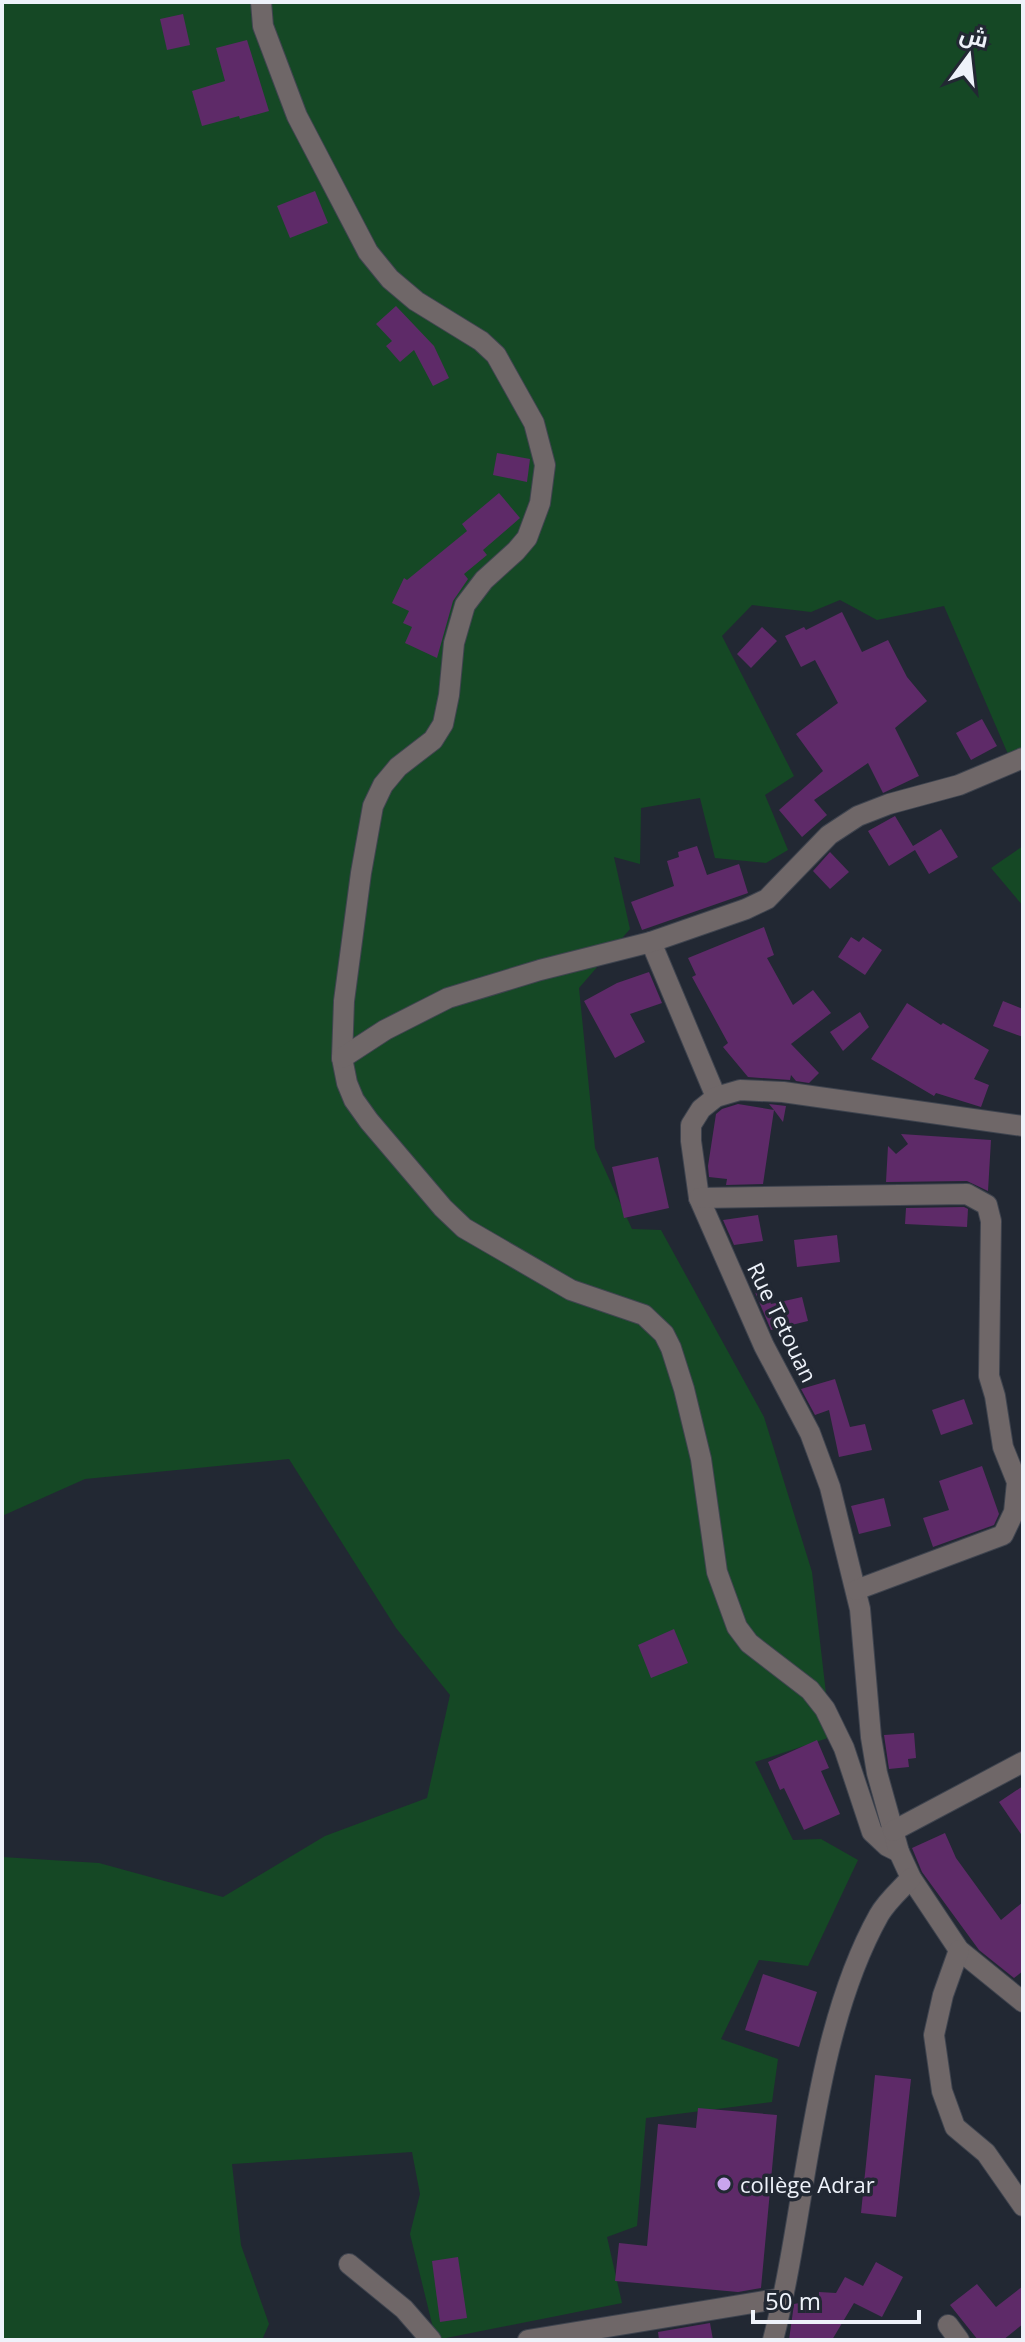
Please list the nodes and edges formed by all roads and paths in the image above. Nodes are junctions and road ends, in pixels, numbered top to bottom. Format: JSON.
{"nodes":[{"id":1,"x":261,"y":2,"type":"edge"},
{"id":2,"x":1023,"y":758,"type":"edge"},
{"id":3,"x":651,"y":942,"type":"junction"},
{"id":4,"x":342,"y":1058,"type":"junction"},
{"id":5,"x":716,"y":1097,"type":"junction"},
{"id":6,"x":1023,"y":1126,"type":"edge"},
{"id":7,"x":699,"y":1198,"type":"junction"},
{"id":8,"x":856,"y":1590,"type":"junction"},
{"id":9,"x":1023,"y":1762,"type":"edge"},
{"id":10,"x":893,"y":1831,"type":"junction"},
{"id":11,"x":899,"y":1852,"type":"junction"},
{"id":12,"x":911,"y":1878,"type":"junction"},
{"id":13,"x":959,"y":1950,"type":"junction"},
{"id":14,"x":1023,"y":2002,"type":"edge"},
{"id":15,"x":1023,"y":2206,"type":"edge"},
{"id":16,"x":349,"y":2264,"type":"dead end"},
{"id":17,"x":783,"y":2298,"type":"junction"},
{"id":18,"x":431,"y":2340,"type":"edge"},
{"id":19,"x":528,"y":2340,"type":"edge"},
{"id":20,"x":773,"y":2340,"type":"edge"}],
"edges":[{"from":1,"to":4,"type":"street"},
{"from":2,"to":3,"type":"street"},
{"from":3,"to":4,"type":"street"},
{"from":3,"to":5,"type":"street"},
{"from":4,"to":11,"type":"street"},
{"from":5,"to":6,"type":"street"},
{"from":5,"to":7,"type":"street","name":"Rue Tetouan"},
{"from":7,"to":8,"type":"street","name":"Rue Tetouan"},
{"from":7,"to":8,"type":"street"},
{"from":8,"to":10,"type":"street","name":"Rue Tetouan"},
{"from":9,"to":10,"type":"street"},
{"from":10,"to":11,"type":"street","name":"Rue Tetouan"},
{"from":11,"to":12,"type":"street","name":"Rue Tetouan"},
{"from":12,"to":13,"type":"street","name":"Rue Tetouan"},
{"from":12,"to":17,"type":"street"},
{"from":13,"to":14,"type":"street","name":"Rue Tetouan"},
{"from":13,"to":15,"type":"street"},
{"from":16,"to":18,"type":"street"},
{"from":17,"to":19,"type":"street"},
{"from":17,"to":20,"type":"street"}]}
